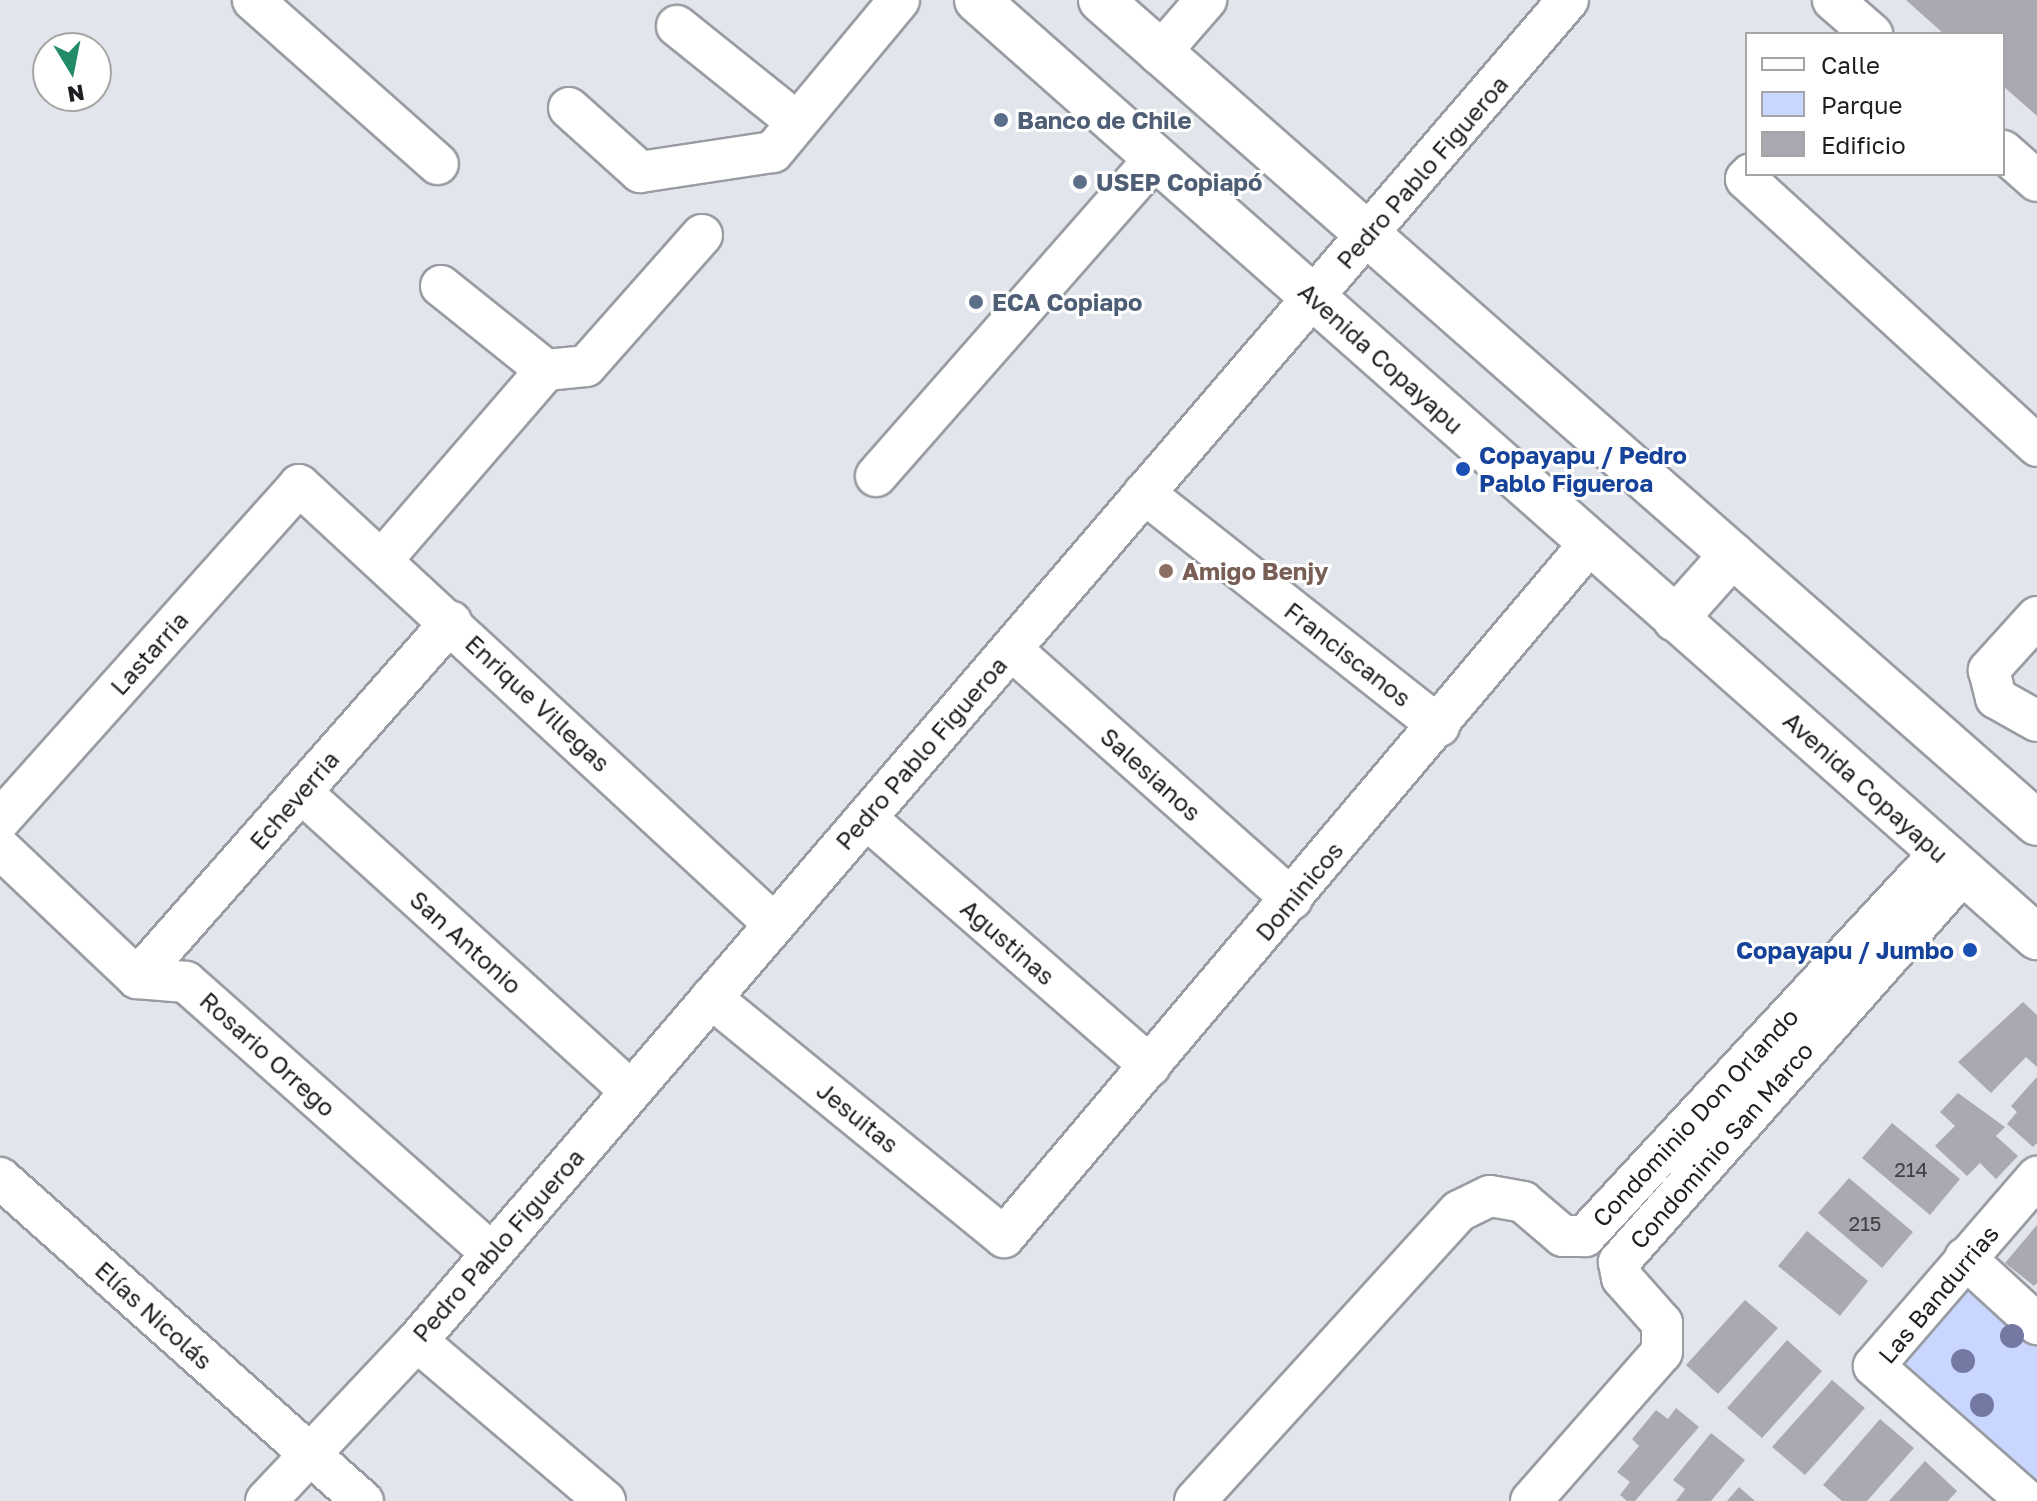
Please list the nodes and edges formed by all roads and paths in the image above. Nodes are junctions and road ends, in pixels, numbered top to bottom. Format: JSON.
{"nodes":[{"id":1,"x":253,"y":0,"type":"edge"},
{"id":2,"x":899,"y":0,"type":"edge"},
{"id":3,"x":977,"y":0,"type":"edge"},
{"id":4,"x":1101,"y":0,"type":"edge"},
{"id":5,"x":1206,"y":0,"type":"edge"},
{"id":6,"x":1568,"y":0,"type":"edge"},
{"id":7,"x":1833,"y":0,"type":"edge"},
{"id":8,"x":677,"y":26,"type":"dead end"},
{"id":9,"x":1870,"y":32,"type":"edge"},
{"id":10,"x":1159,"y":54,"type":"junction"},
{"id":11,"x":569,"y":108,"type":"dead end"},
{"id":12,"x":797,"y":122,"type":"junction"},
{"id":13,"x":2005,"y":153,"type":"edge"},
{"id":14,"x":1155,"y":158,"type":"junction"},
{"id":15,"x":438,"y":164,"type":"dead end"},
{"id":16,"x":1749,"y":176,"type":"edge"},
{"id":17,"x":2037,"y":181,"type":"edge"},
{"id":18,"x":702,"y":235,"type":"dead end"},
{"id":19,"x":1370,"y":238,"type":"junction"},
{"id":20,"x":441,"y":286,"type":"dead end"},
{"id":21,"x":1310,"y":295,"type":"junction"},
{"id":22,"x":546,"y":370,"type":"junction"},
{"id":23,"x":2037,"y":446,"type":"edge"},
{"id":24,"x":876,"y":476,"type":"dead end"},
{"id":25,"x":299,"y":485,"type":"joint"},
{"id":26,"x":1144,"y":493,"type":"junction"},
{"id":27,"x":1590,"y":543,"type":"junction"},
{"id":28,"x":1732,"y":555,"type":"junction"},
{"id":29,"x":382,"y":560,"type":"junction"},
{"id":30,"x":2037,"y":617,"type":"edge"},
{"id":31,"x":1675,"y":619,"type":"junction"},
{"id":32,"x":451,"y":622,"type":"junction"},
{"id":33,"x":1011,"y":649,"type":"junction"},
{"id":34,"x":2037,"y":721,"type":"edge"},
{"id":35,"x":1439,"y":726,"type":"junction"},
{"id":36,"x":301,"y":792,"type":"junction"},
{"id":37,"x":866,"y":818,"type":"junction"},
{"id":38,"x":0,"y":820,"type":"edge"},
{"id":39,"x":2037,"y":823,"type":"edge"},
{"id":40,"x":0,"y":848,"type":"edge"},
{"id":41,"x":1951,"y":863,"type":"junction"},
{"id":42,"x":1292,"y":899,"type":"junction"},
{"id":43,"x":774,"y":924,"type":"junction"},
{"id":44,"x":2037,"y":937,"type":"edge"},
{"id":45,"x":137,"y":978,"type":"junction"},
{"id":46,"x":711,"y":998,"type":"junction"},
{"id":47,"x":1150,"y":1066,"type":"junction"},
{"id":48,"x":631,"y":1091,"type":"junction"},
{"id":49,"x":2037,"y":1177,"type":"edge"},
{"id":50,"x":0,"y":1178,"type":"edge"},
{"id":51,"x":1004,"y":1237,"type":"joint"},
{"id":52,"x":492,"y":1254,"type":"junction"},
{"id":53,"x":1965,"y":1258,"type":"junction"},
{"id":54,"x":2037,"y":1324,"type":"edge"},
{"id":55,"x":417,"y":1341,"type":"junction"},
{"id":56,"x":307,"y":1452,"type":"junction"},
{"id":57,"x":2005,"y":1494,"type":"edge"},
{"id":58,"x":266,"y":1501,"type":"edge"},
{"id":59,"x":363,"y":1501,"type":"edge"},
{"id":60,"x":605,"y":1501,"type":"edge"},
{"id":61,"x":1195,"y":1501,"type":"edge"},
{"id":62,"x":1531,"y":1501,"type":"edge"}],
"edges":[{"from":1,"to":15,"type":"street"},
{"from":2,"to":12,"type":"street"},
{"from":3,"to":14,"type":"highway","name":"Avenida Copayapu"},
{"from":4,"to":10,"type":"highway"},
{"from":5,"to":10,"type":"street"},
{"from":6,"to":19,"type":"street","name":"Pedro Pablo Figueroa"},
{"from":7,"to":9,"type":"street"},
{"from":8,"to":12,"type":"street"},
{"from":10,"to":19,"type":"highway"},
{"from":11,"to":12,"type":"street"},
{"from":13,"to":17,"type":"street"},
{"from":14,"to":21,"type":"highway","name":"Avenida Copayapu"},
{"from":14,"to":24,"type":"street"},
{"from":16,"to":23,"type":"street"},
{"from":18,"to":22,"type":"street"},
{"from":19,"to":21,"type":"street","name":"Pedro Pablo Figueroa"},
{"from":19,"to":28,"type":"highway"},
{"from":20,"to":22,"type":"street"},
{"from":21,"to":26,"type":"street","name":"Pedro Pablo Figueroa"},
{"from":21,"to":27,"type":"highway","name":"Avenida Copayapu"},
{"from":22,"to":29,"type":"street"},
{"from":25,"to":29,"type":"street","name":"Enrique Villegas"},
{"from":25,"to":38,"type":"street","name":"Lastarria"},
{"from":26,"to":33,"type":"street","name":"Pedro Pablo Figueroa"},
{"from":26,"to":35,"type":"street","name":"Franciscanos"},
{"from":27,"to":31,"type":"highway","name":"Avenida Copayapu"},
{"from":27,"to":35,"type":"street","name":"Dominicos"},
{"from":28,"to":31,"type":"highway"},
{"from":28,"to":39,"type":"highway"},
{"from":29,"to":32,"type":"street","name":"Enrique Villegas"},
{"from":30,"to":34,"type":"street"},
{"from":31,"to":41,"type":"highway","name":"Avenida Copayapu"},
{"from":32,"to":36,"type":"street","name":"Echeverria"},
{"from":32,"to":43,"type":"street","name":"Enrique Villegas"},
{"from":33,"to":37,"type":"street","name":"Pedro Pablo Figueroa"},
{"from":33,"to":42,"type":"street","name":"Salesianos"},
{"from":35,"to":42,"type":"street","name":"Dominicos"},
{"from":36,"to":45,"type":"street","name":"Echeverria"},
{"from":36,"to":48,"type":"street","name":"San Antonio"},
{"from":37,"to":43,"type":"street","name":"Pedro Pablo Figueroa"},
{"from":37,"to":47,"type":"street","name":"Agustinas"},
{"from":40,"to":45,"type":"street"},
{"from":41,"to":44,"type":"highway","name":"Avenida Copayapu"},
{"from":41,"to":61,"type":"street","name":"Condominio Don Orlando"},
{"from":41,"to":62,"type":"street","name":"Condominio San Marco"},
{"from":42,"to":47,"type":"street","name":"Dominicos"},
{"from":43,"to":46,"type":"street","name":"Pedro Pablo Figueroa"},
{"from":45,"to":52,"type":"street","name":"Rosario Orrego"},
{"from":46,"to":48,"type":"street","name":"Pedro Pablo Figueroa"},
{"from":46,"to":51,"type":"street","name":"Jesuitas"},
{"from":47,"to":51,"type":"street","name":"Dominicos"},
{"from":48,"to":52,"type":"street","name":"Pedro Pablo Figueroa"},
{"from":49,"to":53,"type":"street","name":"Las Bandurrias"},
{"from":50,"to":56,"type":"street","name":"Elías Nicolás"},
{"from":52,"to":55,"type":"street","name":"Pedro Pablo Figueroa"},
{"from":53,"to":54,"type":"street"},
{"from":53,"to":57,"type":"street","name":"Las Bandurrias"},
{"from":55,"to":56,"type":"street","name":"Pedro Pablo Figueroa"},
{"from":55,"to":60,"type":"street"},
{"from":56,"to":58,"type":"street","name":"Pedro Pablo Figueroa"},
{"from":56,"to":59,"type":"street","name":"Elías Nicolás"}]}
